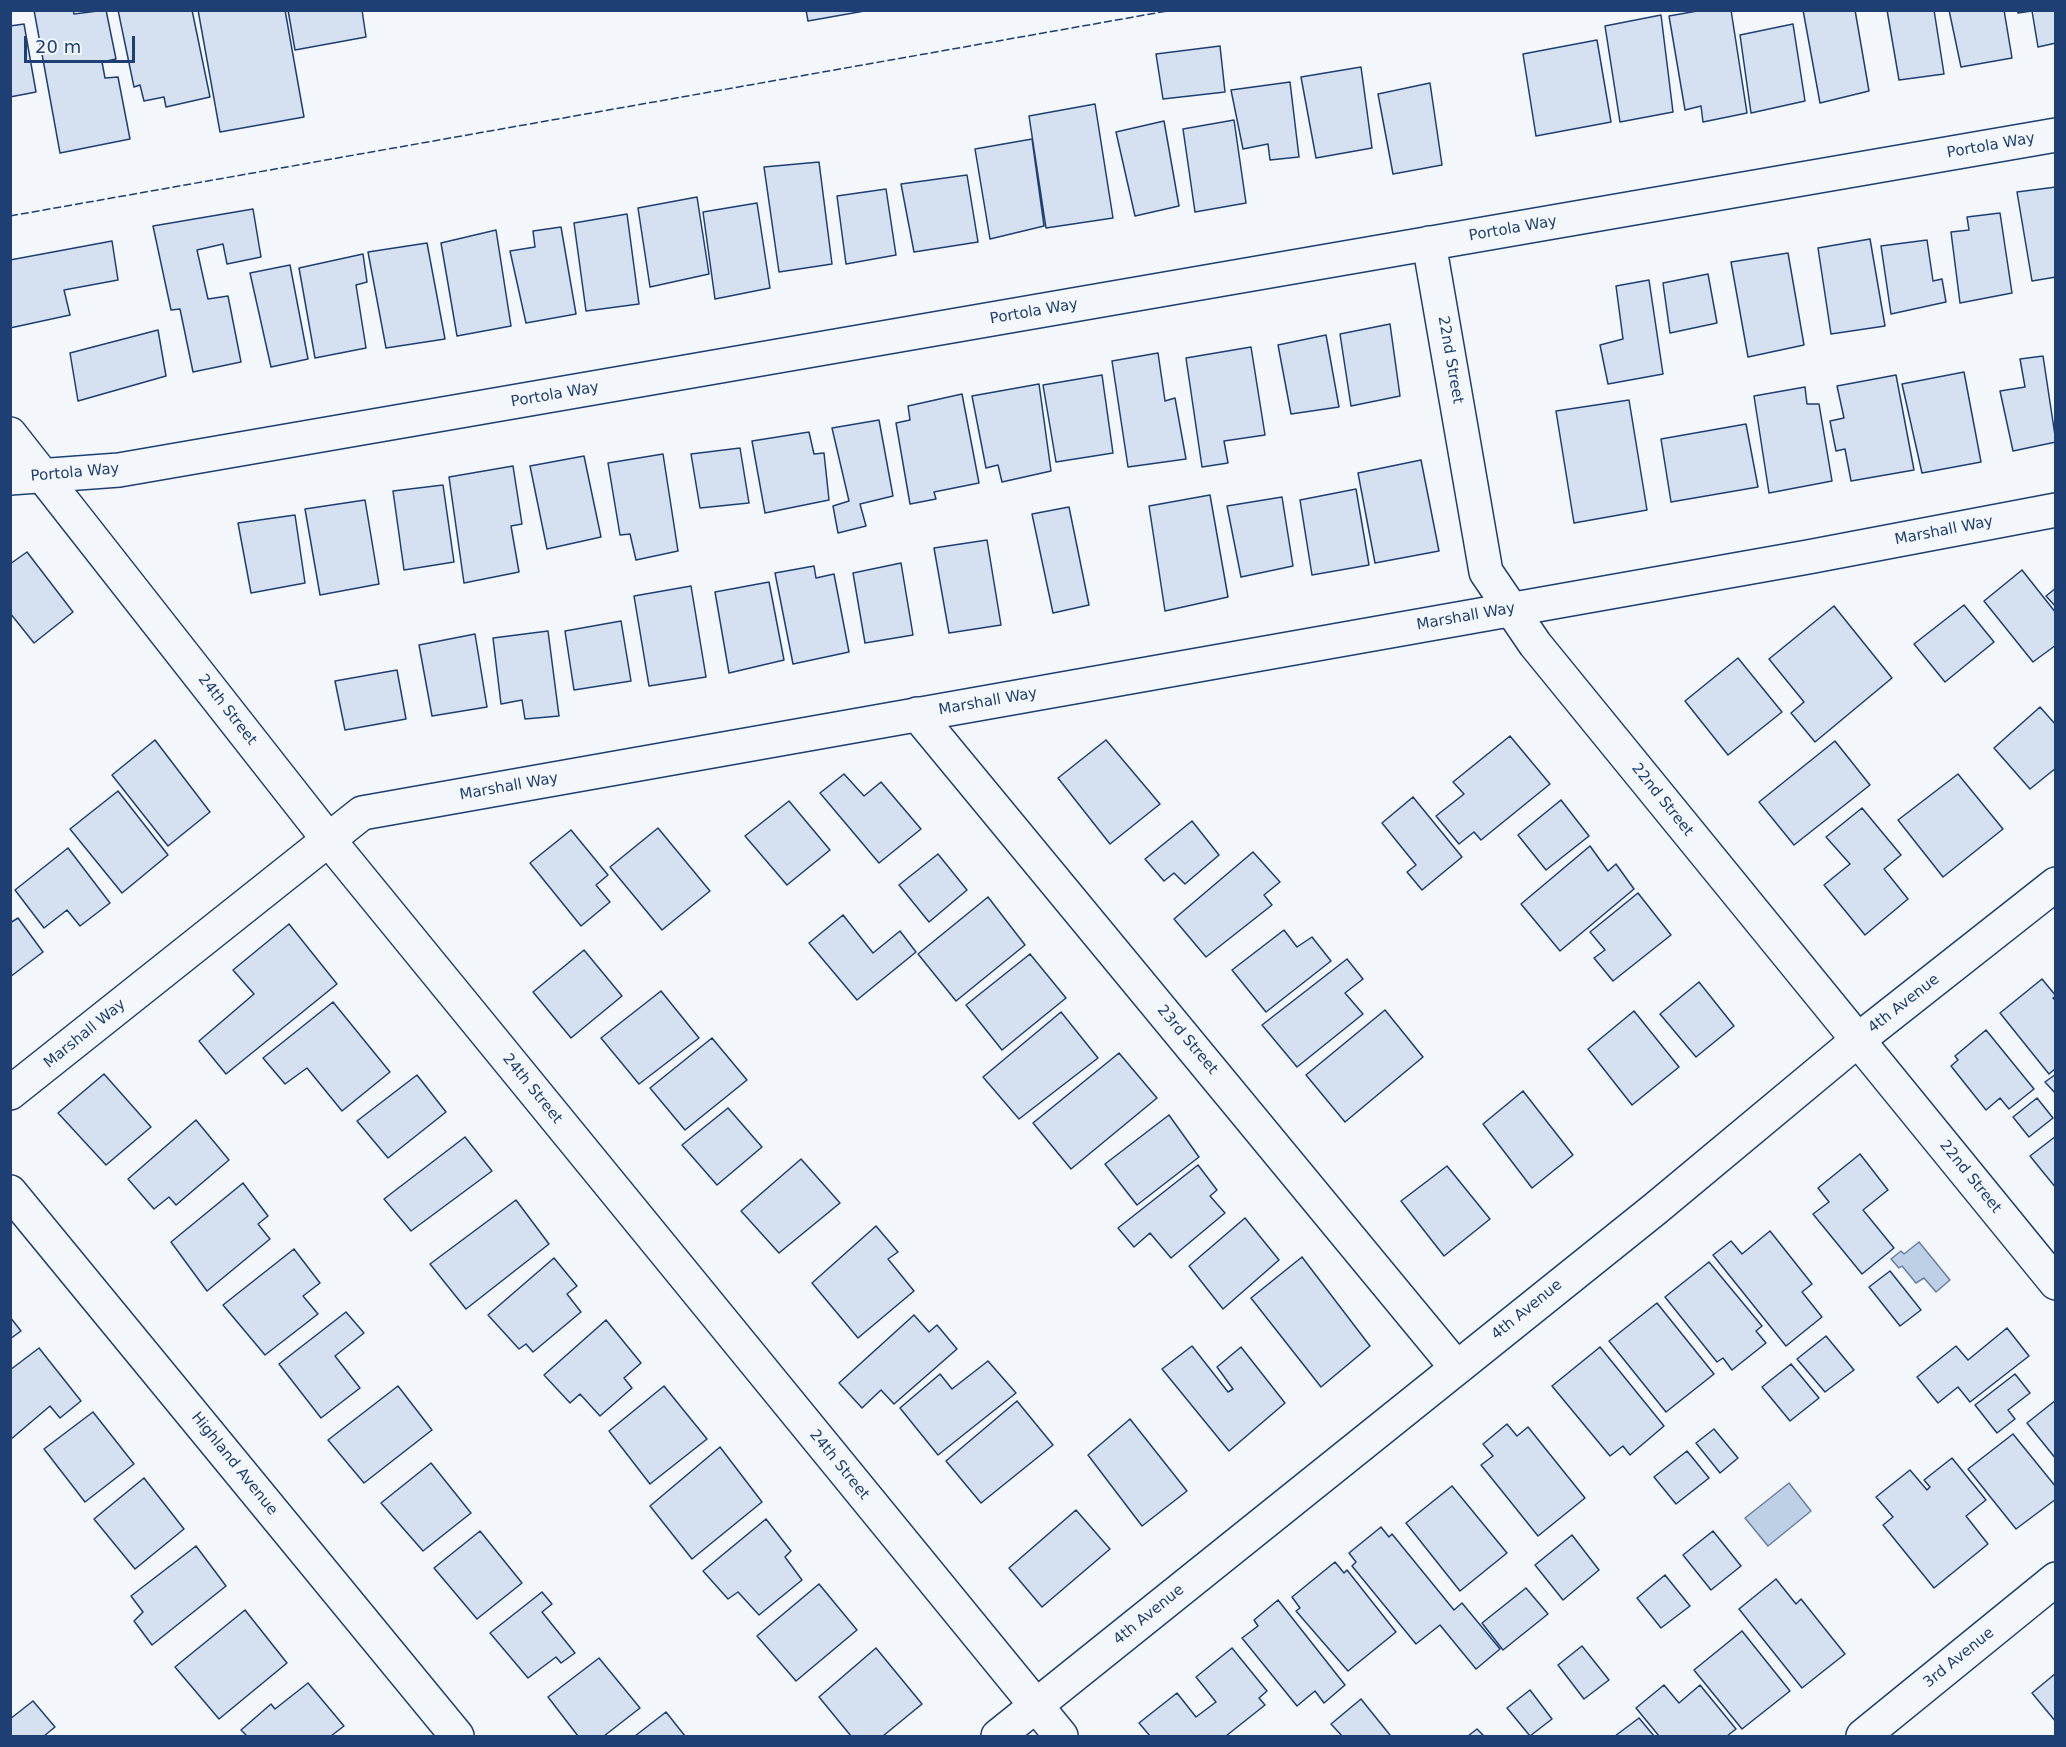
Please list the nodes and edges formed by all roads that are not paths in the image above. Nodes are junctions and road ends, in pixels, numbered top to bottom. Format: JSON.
{"nodes":[{"id":1,"x":2055,"y":135,"type":"edge"},
{"id":2,"x":1430,"y":243,"type":"junction"},
{"id":3,"x":10,"y":434,"type":"edge"},
{"id":4,"x":45,"y":477,"type":"junction"},
{"id":5,"x":10,"y":478,"type":"edge"},
{"id":6,"x":2055,"y":510,"type":"edge"},
{"id":7,"x":1511,"y":610,"type":"junction"},
{"id":8,"x":917,"y":714,"type":"junction"},
{"id":9,"x":328,"y":839,"type":"junction"},
{"id":10,"x":2055,"y":884,"type":"edge"},
{"id":11,"x":1858,"y":1040,"type":"junction"},
{"id":12,"x":10,"y":1093,"type":"edge"},
{"id":13,"x":10,"y":1192,"type":"edge"},
{"id":14,"x":2055,"y":1282,"type":"edge"},
{"id":15,"x":1456,"y":1367,"type":"junction"},
{"id":16,"x":2055,"y":1578,"type":"edge"},
{"id":17,"x":1036,"y":1706,"type":"junction"},
{"id":18,"x":457,"y":1737,"type":"edge"},
{"id":19,"x":998,"y":1737,"type":"edge"},
{"id":20,"x":1061,"y":1737,"type":"edge"},
{"id":21,"x":1863,"y":1737,"type":"edge"}],
"edges":[{"from":1,"to":2,"type":"street","name":"Portola Way"},
{"from":2,"to":4,"type":"street","name":"Portola Way"},
{"from":2,"to":7,"type":"street","name":"22nd Street"},
{"from":3,"to":4,"type":"street","name":"24th Street"},
{"from":4,"to":5,"type":"street","name":"Portola Way"},
{"from":4,"to":9,"type":"street","name":"24th Street"},
{"from":6,"to":7,"type":"street","name":"Marshall Way"},
{"from":7,"to":8,"type":"street","name":"Marshall Way"},
{"from":7,"to":11,"type":"street","name":"22nd Street"},
{"from":8,"to":9,"type":"street","name":"Marshall Way"},
{"from":8,"to":15,"type":"street","name":"23rd Street"},
{"from":9,"to":12,"type":"street","name":"Marshall Way"},
{"from":9,"to":17,"type":"street","name":"24th Street"},
{"from":10,"to":11,"type":"street","name":"4th Avenue"},
{"from":11,"to":14,"type":"street","name":"22nd Street"},
{"from":11,"to":15,"type":"street","name":"4th Avenue"},
{"from":13,"to":18,"type":"street","name":"Highland Avenue"},
{"from":15,"to":17,"type":"street","name":"4th Avenue"},
{"from":16,"to":21,"type":"street","name":"3rd Avenue"},
{"from":17,"to":19,"type":"street","name":"4th Avenue"},
{"from":17,"to":20,"type":"street","name":"24th Street"}]}
